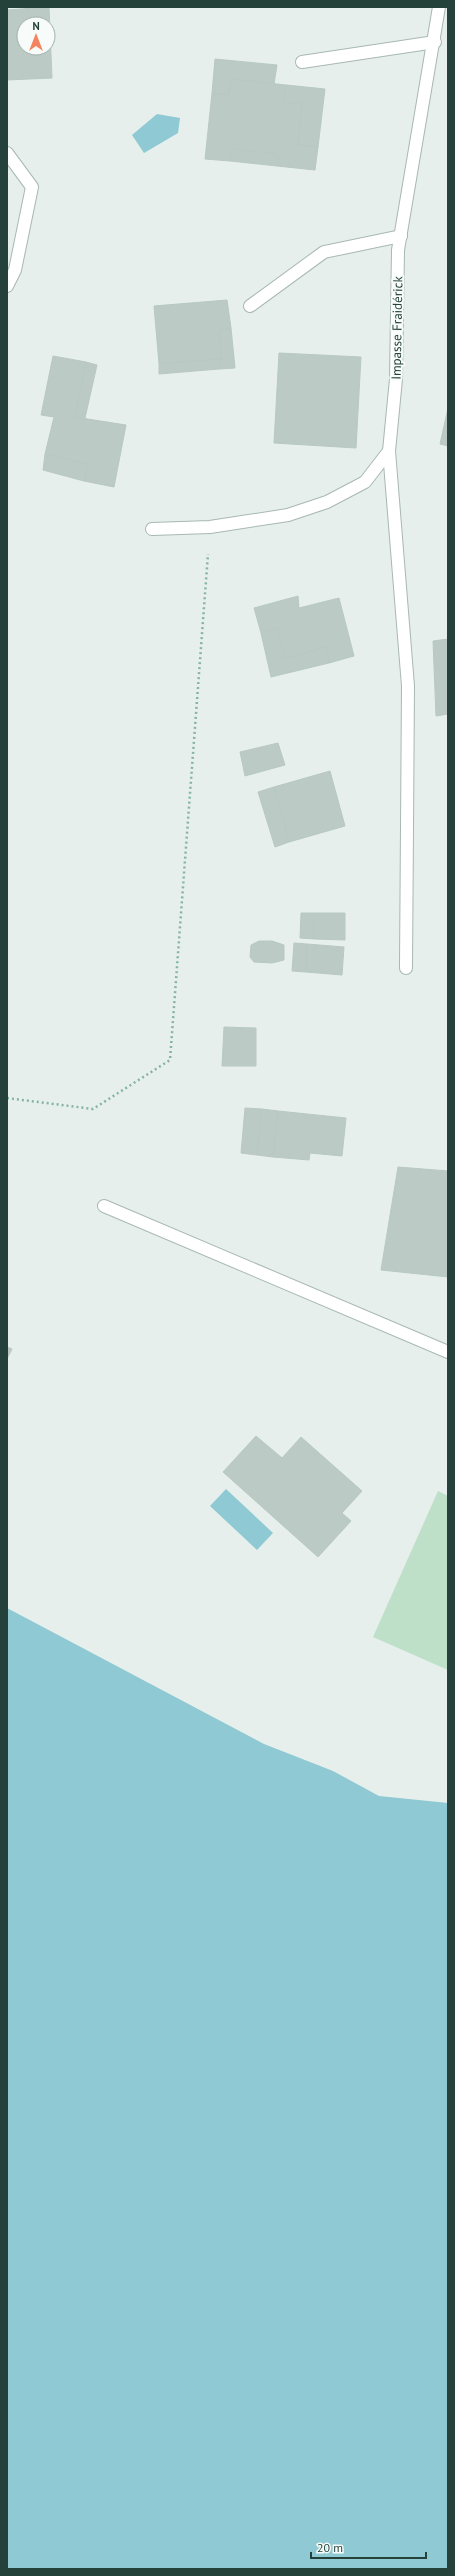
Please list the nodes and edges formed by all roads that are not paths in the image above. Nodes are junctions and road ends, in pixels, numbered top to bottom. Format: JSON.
{"nodes":[{"id":1,"x":439,"y":7,"type":"edge"},
{"id":2,"x":435,"y":42,"type":"junction"},
{"id":3,"x":302,"y":62,"type":"dead end"},
{"id":4,"x":7,"y":153,"type":"edge"},
{"id":5,"x":401,"y":236,"type":"junction"},
{"id":6,"x":7,"y":286,"type":"edge"},
{"id":7,"x":250,"y":306,"type":"dead end"},
{"id":8,"x":388,"y":451,"type":"junction"},
{"id":9,"x":152,"y":528,"type":"dead end"},
{"id":10,"x":406,"y":968,"type":"dead end"},
{"id":11,"x":104,"y":1206,"type":"dead end"},
{"id":12,"x":448,"y":1352,"type":"edge"}],
"edges":[{"from":1,"to":2,"type":"street","name":"Impasse Fraidérick"},
{"from":2,"to":3,"type":"street"},
{"from":2,"to":5,"type":"street","name":"Impasse Fraidérick"},
{"from":4,"to":6,"type":"street"},
{"from":5,"to":7,"type":"street"},
{"from":5,"to":8,"type":"street","name":"Impasse Fraidérick"},
{"from":8,"to":9,"type":"street"},
{"from":8,"to":10,"type":"street","name":"Impasse Fraidérick"},
{"from":11,"to":12,"type":"street"}]}
